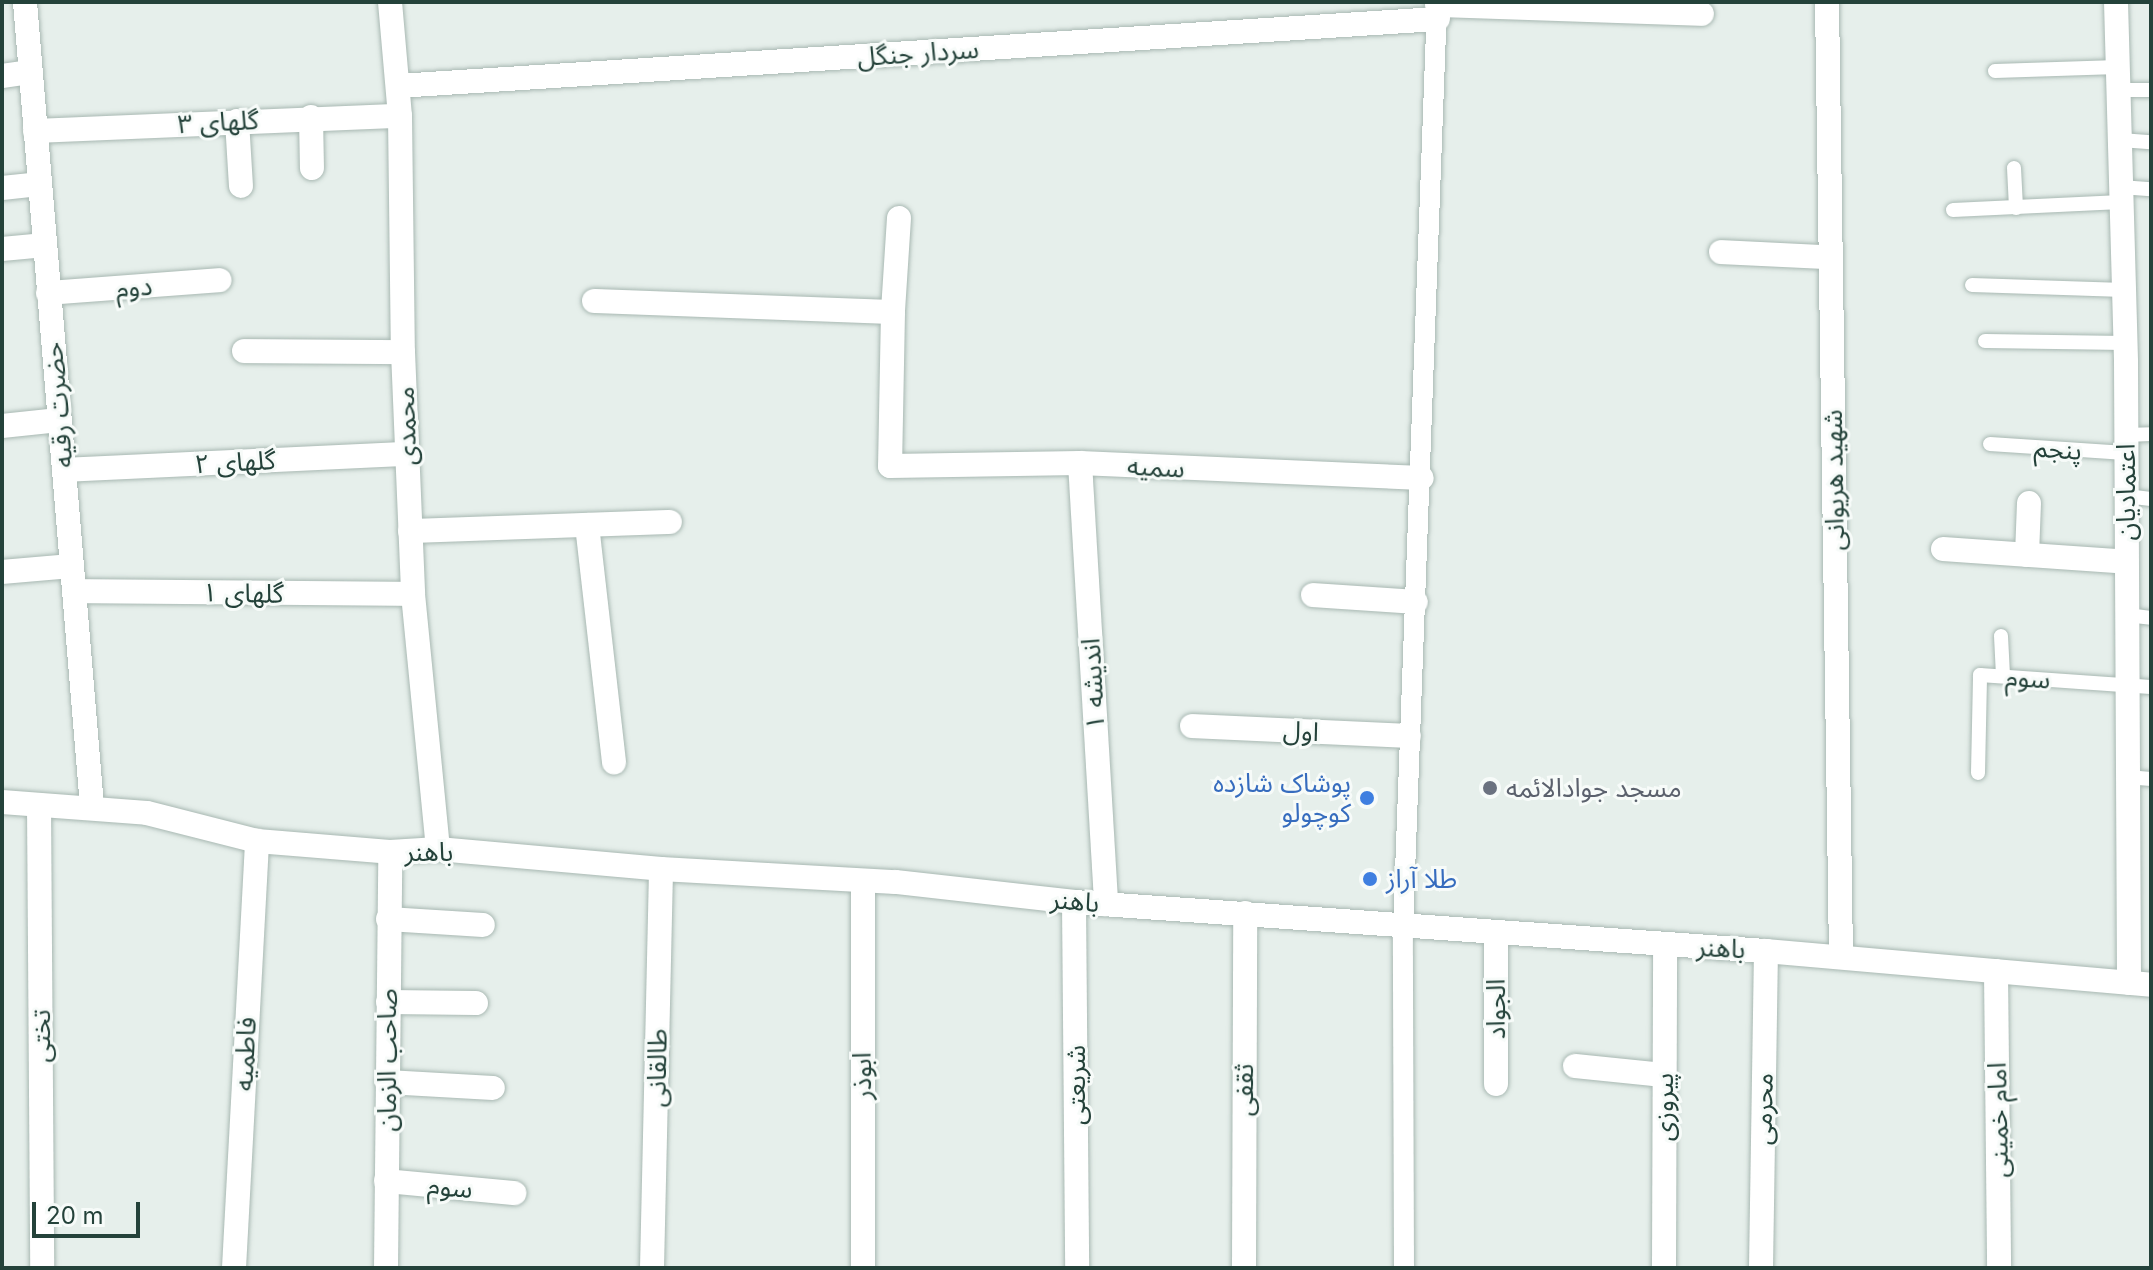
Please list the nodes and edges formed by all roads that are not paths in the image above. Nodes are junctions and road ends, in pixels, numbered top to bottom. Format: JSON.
{"nodes":[{"id":1,"x":25,"y":2,"type":"edge"},
{"id":2,"x":390,"y":2,"type":"edge"},
{"id":3,"x":1827,"y":2,"type":"edge"},
{"id":4,"x":2116,"y":2,"type":"edge"},
{"id":5,"x":1437,"y":9,"type":"edge"},
{"id":6,"x":1702,"y":14,"type":"dead end"},
{"id":7,"x":1995,"y":71,"type":"dead end"},
{"id":8,"x":31,"y":72,"type":"junction"},
{"id":9,"x":2,"y":76,"type":"edge"},
{"id":10,"x":2118,"y":78,"type":"junction"},
{"id":11,"x":398,"y":86,"type":"junction"},
{"id":12,"x":2151,"y":90,"type":"edge"},
{"id":13,"x":400,"y":116,"type":"junction"},
{"id":14,"x":311,"y":117,"type":"junction"},
{"id":15,"x":237,"y":121,"type":"junction"},
{"id":16,"x":35,"y":131,"type":"junction"},
{"id":17,"x":2120,"y":140,"type":"junction"},
{"id":18,"x":2151,"y":142,"type":"edge"},
{"id":19,"x":312,"y":168,"type":"dead end"},
{"id":20,"x":2014,"y":168,"type":"dead end"},
{"id":21,"x":39,"y":184,"type":"junction"},
{"id":22,"x":241,"y":186,"type":"dead end"},
{"id":23,"x":2,"y":188,"type":"edge"},
{"id":24,"x":2151,"y":189,"type":"edge"},
{"id":25,"x":2121,"y":194,"type":"junction"},
{"id":26,"x":2016,"y":208,"type":"junction"},
{"id":27,"x":1953,"y":210,"type":"dead end"},
{"id":28,"x":899,"y":218,"type":"dead end"},
{"id":29,"x":45,"y":245,"type":"junction"},
{"id":30,"x":2,"y":249,"type":"edge"},
{"id":31,"x":1721,"y":252,"type":"dead end"},
{"id":32,"x":1824,"y":257,"type":"dead end"},
{"id":33,"x":220,"y":280,"type":"dead end"},
{"id":34,"x":1972,"y":285,"type":"dead end"},
{"id":35,"x":2124,"y":290,"type":"junction"},
{"id":36,"x":48,"y":293,"type":"junction"},
{"id":37,"x":594,"y":301,"type":"dead end"},
{"id":38,"x":893,"y":312,"type":"junction"},
{"id":39,"x":1985,"y":341,"type":"dead end"},
{"id":40,"x":2125,"y":343,"type":"junction"},
{"id":41,"x":244,"y":351,"type":"dead end"},
{"id":42,"x":403,"y":352,"type":"junction"},
{"id":43,"x":59,"y":420,"type":"junction"},
{"id":44,"x":2,"y":426,"type":"edge"},
{"id":45,"x":2151,"y":434,"type":"edge"},
{"id":46,"x":1990,"y":444,"type":"dead end"},
{"id":47,"x":2126,"y":444,"type":"junction"},
{"id":48,"x":407,"y":454,"type":"junction"},
{"id":49,"x":1080,"y":463,"type":"junction"},
{"id":50,"x":64,"y":470,"type":"junction"},
{"id":51,"x":1422,"y":478,"type":"junction"},
{"id":52,"x":2126,"y":496,"type":"junction"},
{"id":53,"x":2151,"y":499,"type":"edge"},
{"id":54,"x":2029,"y":503,"type":"dead end"},
{"id":55,"x":670,"y":522,"type":"dead end"},
{"id":56,"x":587,"y":525,"type":"junction"},
{"id":57,"x":410,"y":531,"type":"junction"},
{"id":58,"x":1943,"y":549,"type":"dead end"},
{"id":59,"x":2027,"y":555,"type":"junction"},
{"id":60,"x":2127,"y":562,"type":"junction"},
{"id":61,"x":71,"y":566,"type":"junction"},
{"id":62,"x":2,"y":572,"type":"edge"},
{"id":63,"x":74,"y":591,"type":"junction"},
{"id":64,"x":413,"y":594,"type":"junction"},
{"id":65,"x":1313,"y":595,"type":"dead end"},
{"id":66,"x":1416,"y":602,"type":"junction"},
{"id":67,"x":2139,"y":616,"type":"edge"},
{"id":68,"x":2001,"y":636,"type":"dead end"},
{"id":69,"x":2003,"y":676,"type":"junction"},
{"id":70,"x":2139,"y":686,"type":"edge"},
{"id":71,"x":1192,"y":726,"type":"dead end"},
{"id":72,"x":1409,"y":736,"type":"junction"},
{"id":73,"x":614,"y":762,"type":"dead end"},
{"id":74,"x":1978,"y":773,"type":"dead end"},
{"id":75,"x":2139,"y":778,"type":"edge"},
{"id":76,"x":2,"y":802,"type":"edge"},
{"id":77,"x":39,"y":805,"type":"junction"},
{"id":78,"x":92,"y":807,"type":"junction"},
{"id":79,"x":257,"y":841,"type":"junction"},
{"id":80,"x":438,"y":849,"type":"junction"},
{"id":81,"x":390,"y":852,"type":"junction"},
{"id":82,"x":661,"y":869,"type":"junction"},
{"id":83,"x":863,"y":883,"type":"junction"},
{"id":84,"x":1074,"y":902,"type":"junction"},
{"id":85,"x":1106,"y":904,"type":"junction"},
{"id":86,"x":1245,"y":913,"type":"junction"},
{"id":87,"x":388,"y":919,"type":"junction"},
{"id":88,"x":483,"y":925,"type":"dead end"},
{"id":89,"x":1403,"y":927,"type":"junction"},
{"id":90,"x":1496,"y":934,"type":"junction"},
{"id":91,"x":1665,"y":945,"type":"junction"},
{"id":92,"x":1766,"y":951,"type":"junction"},
{"id":93,"x":1841,"y":957,"type":"junction"},
{"id":94,"x":1996,"y":971,"type":"junction"},
{"id":95,"x":2140,"y":984,"type":"edge"},
{"id":96,"x":388,"y":1002,"type":"junction"},
{"id":97,"x":476,"y":1003,"type":"dead end"},
{"id":98,"x":1575,"y":1066,"type":"dead end"},
{"id":99,"x":1664,"y":1075,"type":"junction"},
{"id":100,"x":387,"y":1082,"type":"junction"},
{"id":101,"x":1496,"y":1084,"type":"dead end"},
{"id":102,"x":493,"y":1088,"type":"dead end"},
{"id":103,"x":386,"y":1181,"type":"junction"},
{"id":104,"x":514,"y":1193,"type":"dead end"},
{"id":105,"x":42,"y":1268,"type":"edge"},
{"id":106,"x":234,"y":1268,"type":"edge"},
{"id":107,"x":386,"y":1268,"type":"edge"},
{"id":108,"x":652,"y":1268,"type":"edge"},
{"id":109,"x":863,"y":1268,"type":"edge"},
{"id":110,"x":1077,"y":1268,"type":"edge"},
{"id":111,"x":1244,"y":1268,"type":"edge"},
{"id":112,"x":1404,"y":1268,"type":"edge"},
{"id":113,"x":1664,"y":1268,"type":"edge"},
{"id":114,"x":1761,"y":1268,"type":"edge"},
{"id":115,"x":1999,"y":1268,"type":"edge"}],
"edges":[{"from":1,"to":8,"type":"street","name":"حضرت رقیه"},
{"from":2,"to":11,"type":"street","name":"محمدی"},
{"from":3,"to":93,"type":"street","name":"شهید هریوانی"},
{"from":4,"to":10,"type":"street","name":"اعتمادیان"},
{"from":5,"to":6,"type":"street","name":"سردار جنگل"},
{"from":5,"to":11,"type":"street","name":"سردار جنگل"},
{"from":5,"to":51,"type":"street"},
{"from":7,"to":10,"type":"lane"},
{"from":8,"to":9,"type":"street"},
{"from":8,"to":16,"type":"street","name":"حضرت رقیه"},
{"from":10,"to":12,"type":"lane"},
{"from":10,"to":17,"type":"street","name":"اعتمادیان"},
{"from":11,"to":13,"type":"street","name":"محمدی"},
{"from":13,"to":14,"type":"street","name":"گلهای ۳"},
{"from":13,"to":42,"type":"street","name":"محمدی"},
{"from":14,"to":15,"type":"street","name":"گلهای ۳"},
{"from":14,"to":19,"type":"street"},
{"from":15,"to":16,"type":"street","name":"گلهای ۳"},
{"from":15,"to":22,"type":"street"},
{"from":16,"to":21,"type":"street","name":"حضرت رقیه"},
{"from":17,"to":18,"type":"lane"},
{"from":17,"to":25,"type":"street","name":"اعتمادیان"},
{"from":20,"to":26,"type":"lane"},
{"from":21,"to":23,"type":"street"},
{"from":21,"to":29,"type":"street","name":"حضرت رقیه"},
{"from":24,"to":25,"type":"lane"},
{"from":25,"to":26,"type":"lane"},
{"from":25,"to":35,"type":"street","name":"اعتمادیان"},
{"from":26,"to":27,"type":"lane"},
{"from":28,"to":38,"type":"street"},
{"from":29,"to":30,"type":"street"},
{"from":29,"to":36,"type":"street","name":"حضرت رقیه"},
{"from":31,"to":32,"type":"street"},
{"from":33,"to":36,"type":"street","name":"دوم"},
{"from":34,"to":35,"type":"lane"},
{"from":35,"to":40,"type":"street","name":"اعتمادیان"},
{"from":36,"to":43,"type":"street","name":"حضرت رقیه"},
{"from":37,"to":38,"type":"street"},
{"from":38,"to":49,"type":"street","name":"سمیه"},
{"from":39,"to":40,"type":"lane"},
{"from":40,"to":47,"type":"street","name":"اعتمادیان"},
{"from":41,"to":42,"type":"street"},
{"from":42,"to":48,"type":"street","name":"محمدی"},
{"from":43,"to":44,"type":"street"},
{"from":43,"to":50,"type":"street","name":"حضرت رقیه"},
{"from":45,"to":47,"type":"lane","name":"پنجم"},
{"from":46,"to":47,"type":"lane","name":"پنجم"},
{"from":47,"to":52,"type":"street","name":"اعتمادیان"},
{"from":48,"to":50,"type":"street","name":"گلهای ۲"},
{"from":48,"to":57,"type":"street","name":"محمدی"},
{"from":49,"to":51,"type":"street","name":"سمیه"},
{"from":49,"to":85,"type":"street","name":"اندیشه ۱"},
{"from":50,"to":61,"type":"street","name":"حضرت رقیه"},
{"from":51,"to":66,"type":"street"},
{"from":52,"to":53,"type":"lane"},
{"from":52,"to":60,"type":"street","name":"اعتمادیان"},
{"from":54,"to":59,"type":"street"},
{"from":55,"to":56,"type":"street"},
{"from":56,"to":57,"type":"street"},
{"from":56,"to":73,"type":"street"},
{"from":57,"to":64,"type":"street","name":"محمدی"},
{"from":58,"to":59,"type":"street"},
{"from":59,"to":60,"type":"street"},
{"from":60,"to":67,"type":"street","name":"اعتمادیان"},
{"from":61,"to":62,"type":"street"},
{"from":61,"to":63,"type":"street","name":"حضرت رقیه"},
{"from":63,"to":64,"type":"street","name":"گلهای ۱"},
{"from":63,"to":78,"type":"street","name":"حضرت رقیه"},
{"from":64,"to":80,"type":"street","name":"محمدی"},
{"from":65,"to":66,"type":"street"},
{"from":66,"to":72,"type":"street"},
{"from":67,"to":70,"type":"street","name":"اعتمادیان"},
{"from":68,"to":69,"type":"lane"},
{"from":69,"to":70,"type":"lane","name":"سوم"},
{"from":69,"to":74,"type":"lane","name":"سوم"},
{"from":70,"to":75,"type":"street","name":"اعتمادیان"},
{"from":71,"to":72,"type":"street","name":"اول"},
{"from":72,"to":89,"type":"street"},
{"from":75,"to":95,"type":"street","name":"اعتمادیان"},
{"from":76,"to":77,"type":"street","name":"باهنر"},
{"from":77,"to":78,"type":"street","name":"باهنر"},
{"from":77,"to":105,"type":"street","name":"تختی"},
{"from":78,"to":79,"type":"street","name":"باهنر"},
{"from":79,"to":81,"type":"street","name":"باهنر"},
{"from":79,"to":106,"type":"street","name":"فاطمیه"},
{"from":80,"to":81,"type":"street","name":"باهنر"},
{"from":80,"to":82,"type":"street","name":"باهنر"},
{"from":81,"to":87,"type":"street","name":"صاحب الزمان"},
{"from":82,"to":83,"type":"street","name":"باهنر"},
{"from":82,"to":108,"type":"street","name":"طالقانی"},
{"from":83,"to":84,"type":"street","name":"باهنر"},
{"from":83,"to":109,"type":"street","name":"ابوذر"},
{"from":84,"to":85,"type":"street","name":"باهنر"},
{"from":84,"to":110,"type":"street","name":"شریعتی"},
{"from":85,"to":86,"type":"street","name":"باهنر"},
{"from":86,"to":89,"type":"street","name":"باهنر"},
{"from":86,"to":111,"type":"street","name":"ثقفی"},
{"from":87,"to":88,"type":"street"},
{"from":87,"to":96,"type":"street","name":"صاحب الزمان"},
{"from":89,"to":90,"type":"street","name":"باهنر"},
{"from":89,"to":112,"type":"street"},
{"from":90,"to":91,"type":"street","name":"باهنر"},
{"from":90,"to":101,"type":"street","name":"الجواد"},
{"from":91,"to":92,"type":"street","name":"باهنر"},
{"from":91,"to":99,"type":"street","name":"پیروزی"},
{"from":92,"to":93,"type":"street","name":"باهنر"},
{"from":92,"to":114,"type":"street","name":"محرمی"},
{"from":93,"to":94,"type":"street","name":"باهنر"},
{"from":94,"to":95,"type":"street","name":"باهنر"},
{"from":94,"to":115,"type":"street","name":"امام خمینی"},
{"from":96,"to":97,"type":"street"},
{"from":96,"to":100,"type":"street","name":"صاحب الزمان"},
{"from":98,"to":99,"type":"street"},
{"from":99,"to":113,"type":"street","name":"پیروزی"},
{"from":100,"to":102,"type":"street"},
{"from":100,"to":103,"type":"street","name":"صاحب الزمان"},
{"from":103,"to":104,"type":"street","name":"سوم"},
{"from":103,"to":107,"type":"street","name":"صاحب الزمان"}]}
